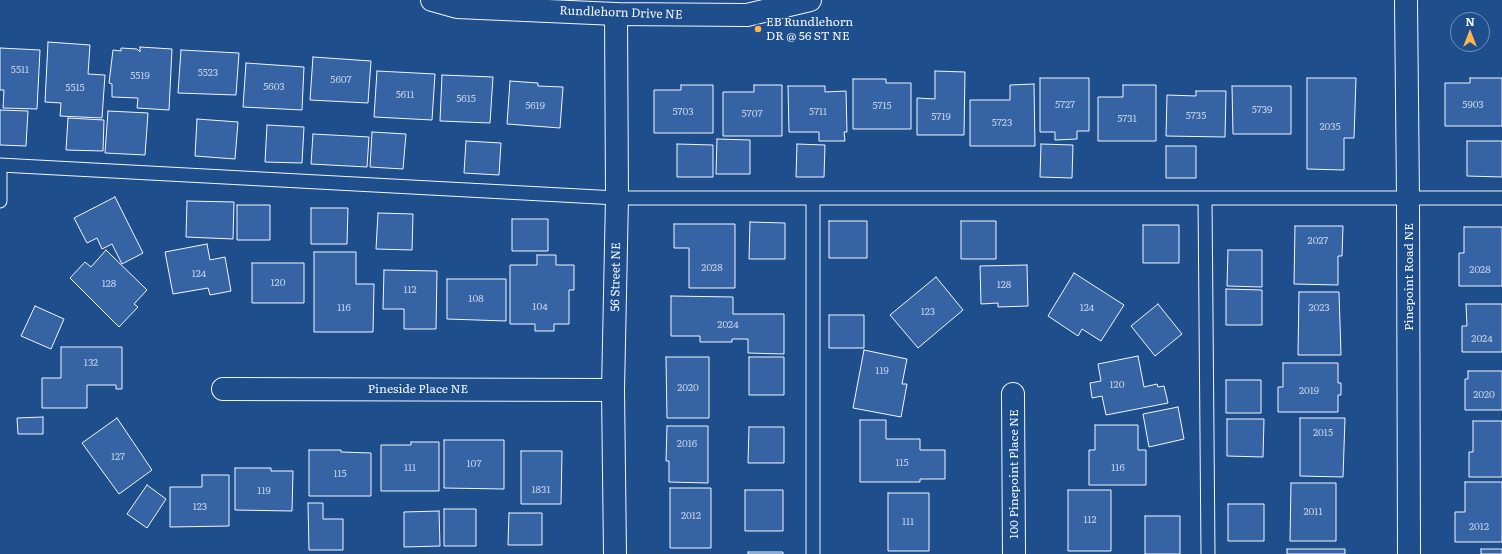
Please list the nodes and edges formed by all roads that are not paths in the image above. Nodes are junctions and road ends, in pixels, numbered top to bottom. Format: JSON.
{"nodes":[{"id":1,"x":432,"y":0,"type":"edge"},
{"id":2,"x":810,"y":0,"type":"edge"},
{"id":3,"x":1406,"y":0,"type":"edge"},
{"id":4,"x":616,"y":7,"type":"edge"},
{"id":5,"x":0,"y":165,"type":"edge"},
{"id":6,"x":617,"y":198,"type":"junction"},
{"id":7,"x":813,"y":198,"type":"junction"},
{"id":8,"x":1205,"y":198,"type":"junction"},
{"id":9,"x":1408,"y":198,"type":"junction"},
{"id":10,"x":1502,"y":198,"type":"edge"},
{"id":11,"x":0,"y":201,"type":"edge"},
{"id":12,"x":223,"y":389,"type":"dead end"},
{"id":13,"x":613,"y":390,"type":"junction"},
{"id":14,"x":1013,"y":394,"type":"dead end"},
{"id":15,"x":615,"y":554,"type":"edge"},
{"id":16,"x":813,"y":554,"type":"edge"},
{"id":17,"x":1014,"y":554,"type":"edge"},
{"id":18,"x":1208,"y":554,"type":"edge"},
{"id":19,"x":1409,"y":554,"type":"edge"}],
"edges":[{"from":1,"to":4,"type":"street","name":"Rundlehorn Drive NE"},
{"from":2,"to":4,"type":"street","name":"Rundlehorn Drive NE"},
{"from":3,"to":9,"type":"street","name":"Pinepoint Road NE"},
{"from":4,"to":6,"type":"street","name":"56 Street NE"},
{"from":5,"to":6,"type":"lane"},
{"from":5,"to":11,"type":"lane"},
{"from":6,"to":7,"type":"lane"},
{"from":6,"to":13,"type":"street","name":"56 Street NE"},
{"from":7,"to":8,"type":"lane"},
{"from":7,"to":16,"type":"lane"},
{"from":8,"to":9,"type":"lane"},
{"from":8,"to":18,"type":"lane"},
{"from":9,"to":10,"type":"lane"},
{"from":9,"to":19,"type":"street","name":"Pinepoint Road NE"},
{"from":12,"to":13,"type":"street","name":"Pineside Place NE"},
{"from":13,"to":15,"type":"street","name":"56 Street NE"},
{"from":14,"to":17,"type":"street","name":"100 Pinepoint Place NE"}]}
